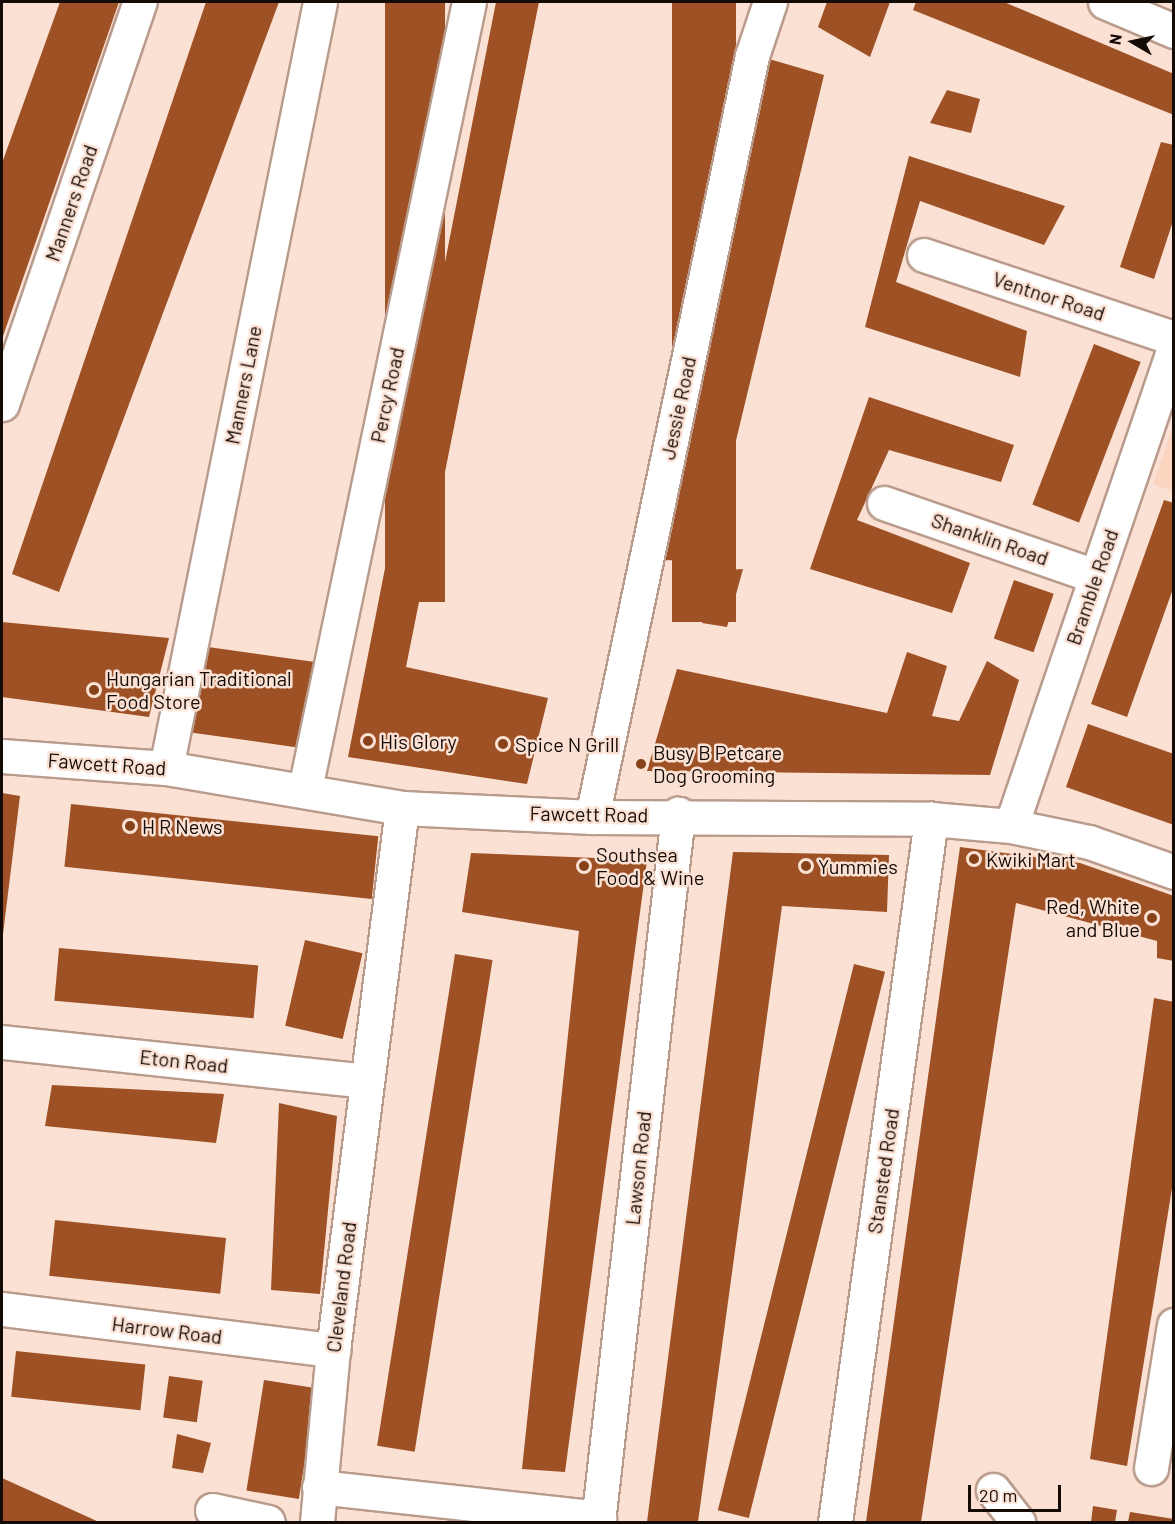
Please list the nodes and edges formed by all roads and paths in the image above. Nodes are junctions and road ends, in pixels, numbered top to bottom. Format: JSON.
{"nodes":[{"id":1,"x":140,"y":2,"type":"edge"},
{"id":2,"x":320,"y":2,"type":"edge"},
{"id":3,"x":469,"y":2,"type":"edge"},
{"id":4,"x":770,"y":2,"type":"edge"},
{"id":5,"x":1105,"y":2,"type":"edge"},
{"id":6,"x":1173,"y":31,"type":"edge"},
{"id":7,"x":924,"y":255,"type":"dead end"},
{"id":8,"x":1173,"y":338,"type":"edge"},
{"id":9,"x":1173,"y":348,"type":"edge"},
{"id":10,"x":2,"y":404,"type":"edge"},
{"id":11,"x":884,"y":503,"type":"dead end"},
{"id":12,"x":1095,"y":576,"type":"junction"},
{"id":13,"x":2,"y":756,"type":"edge"},
{"id":14,"x":166,"y":768,"type":"junction"},
{"id":15,"x":305,"y":789,"type":"junction"},
{"id":16,"x":402,"y":808,"type":"junction"},
{"id":17,"x":678,"y":814,"type":"junction"},
{"id":18,"x":592,"y":817,"type":"junction"},
{"id":19,"x":931,"y":819,"type":"junction"},
{"id":20,"x":1011,"y":826,"type":"junction"},
{"id":21,"x":1173,"y":872,"type":"edge"},
{"id":22,"x":2,"y":1042,"type":"edge"},
{"id":23,"x":367,"y":1081,"type":"junction"},
{"id":24,"x":2,"y":1309,"type":"edge"},
{"id":25,"x":1172,"y":1339,"type":"edge"},
{"id":26,"x":333,"y":1350,"type":"junction"},
{"id":27,"x":1151,"y":1468,"type":"dead end"},
{"id":28,"x":319,"y":1487,"type":"junction"},
{"id":29,"x":993,"y":1490,"type":"dead end"},
{"id":30,"x":212,"y":1510,"type":"dead end"},
{"id":31,"x":598,"y":1520,"type":"edge"},
{"id":32,"x":268,"y":1522,"type":"edge"},
{"id":33,"x":317,"y":1522,"type":"edge"},
{"id":34,"x":835,"y":1522,"type":"edge"},
{"id":35,"x":1018,"y":1522,"type":"edge"}],
"edges":[{"from":1,"to":10,"type":"street","name":"Manners Road"},
{"from":2,"to":14,"type":"street","name":"Manners Lane"},
{"from":3,"to":15,"type":"street","name":"Percy Road"},
{"from":4,"to":18,"type":"street","name":"Jessie Road"},
{"from":5,"to":6,"type":"street"},
{"from":7,"to":8,"type":"street","name":"Ventnor Road"},
{"from":9,"to":12,"type":"street","name":"Bramble Road"},
{"from":11,"to":12,"type":"street","name":"Shanklin Road"},
{"from":12,"to":20,"type":"street","name":"Bramble Road"},
{"from":13,"to":14,"type":"street","name":"Fawcett Road"},
{"from":14,"to":15,"type":"street","name":"Fawcett Road"},
{"from":15,"to":16,"type":"street","name":"Fawcett Road"},
{"from":16,"to":18,"type":"street","name":"Fawcett Road"},
{"from":16,"to":23,"type":"street","name":"Cleveland Road"},
{"from":17,"to":18,"type":"street","name":"Fawcett Road"},
{"from":17,"to":19,"type":"street","name":"Fawcett Road"},
{"from":17,"to":31,"type":"street","name":"Lawson Road"},
{"from":19,"to":20,"type":"street","name":"Fawcett Road"},
{"from":19,"to":34,"type":"street","name":"Stansted Road"},
{"from":20,"to":21,"type":"street","name":"Fawcett Road"},
{"from":22,"to":23,"type":"street","name":"Eton Road"},
{"from":23,"to":26,"type":"street","name":"Cleveland Road"},
{"from":24,"to":26,"type":"street","name":"Harrow Road"},
{"from":25,"to":27,"type":"street"},
{"from":26,"to":28,"type":"street","name":"Cleveland Road"},
{"from":28,"to":31,"type":"street"},
{"from":28,"to":33,"type":"street","name":"Cleveland Road"},
{"from":29,"to":35,"type":"street"},
{"from":30,"to":32,"type":"street"}]}
